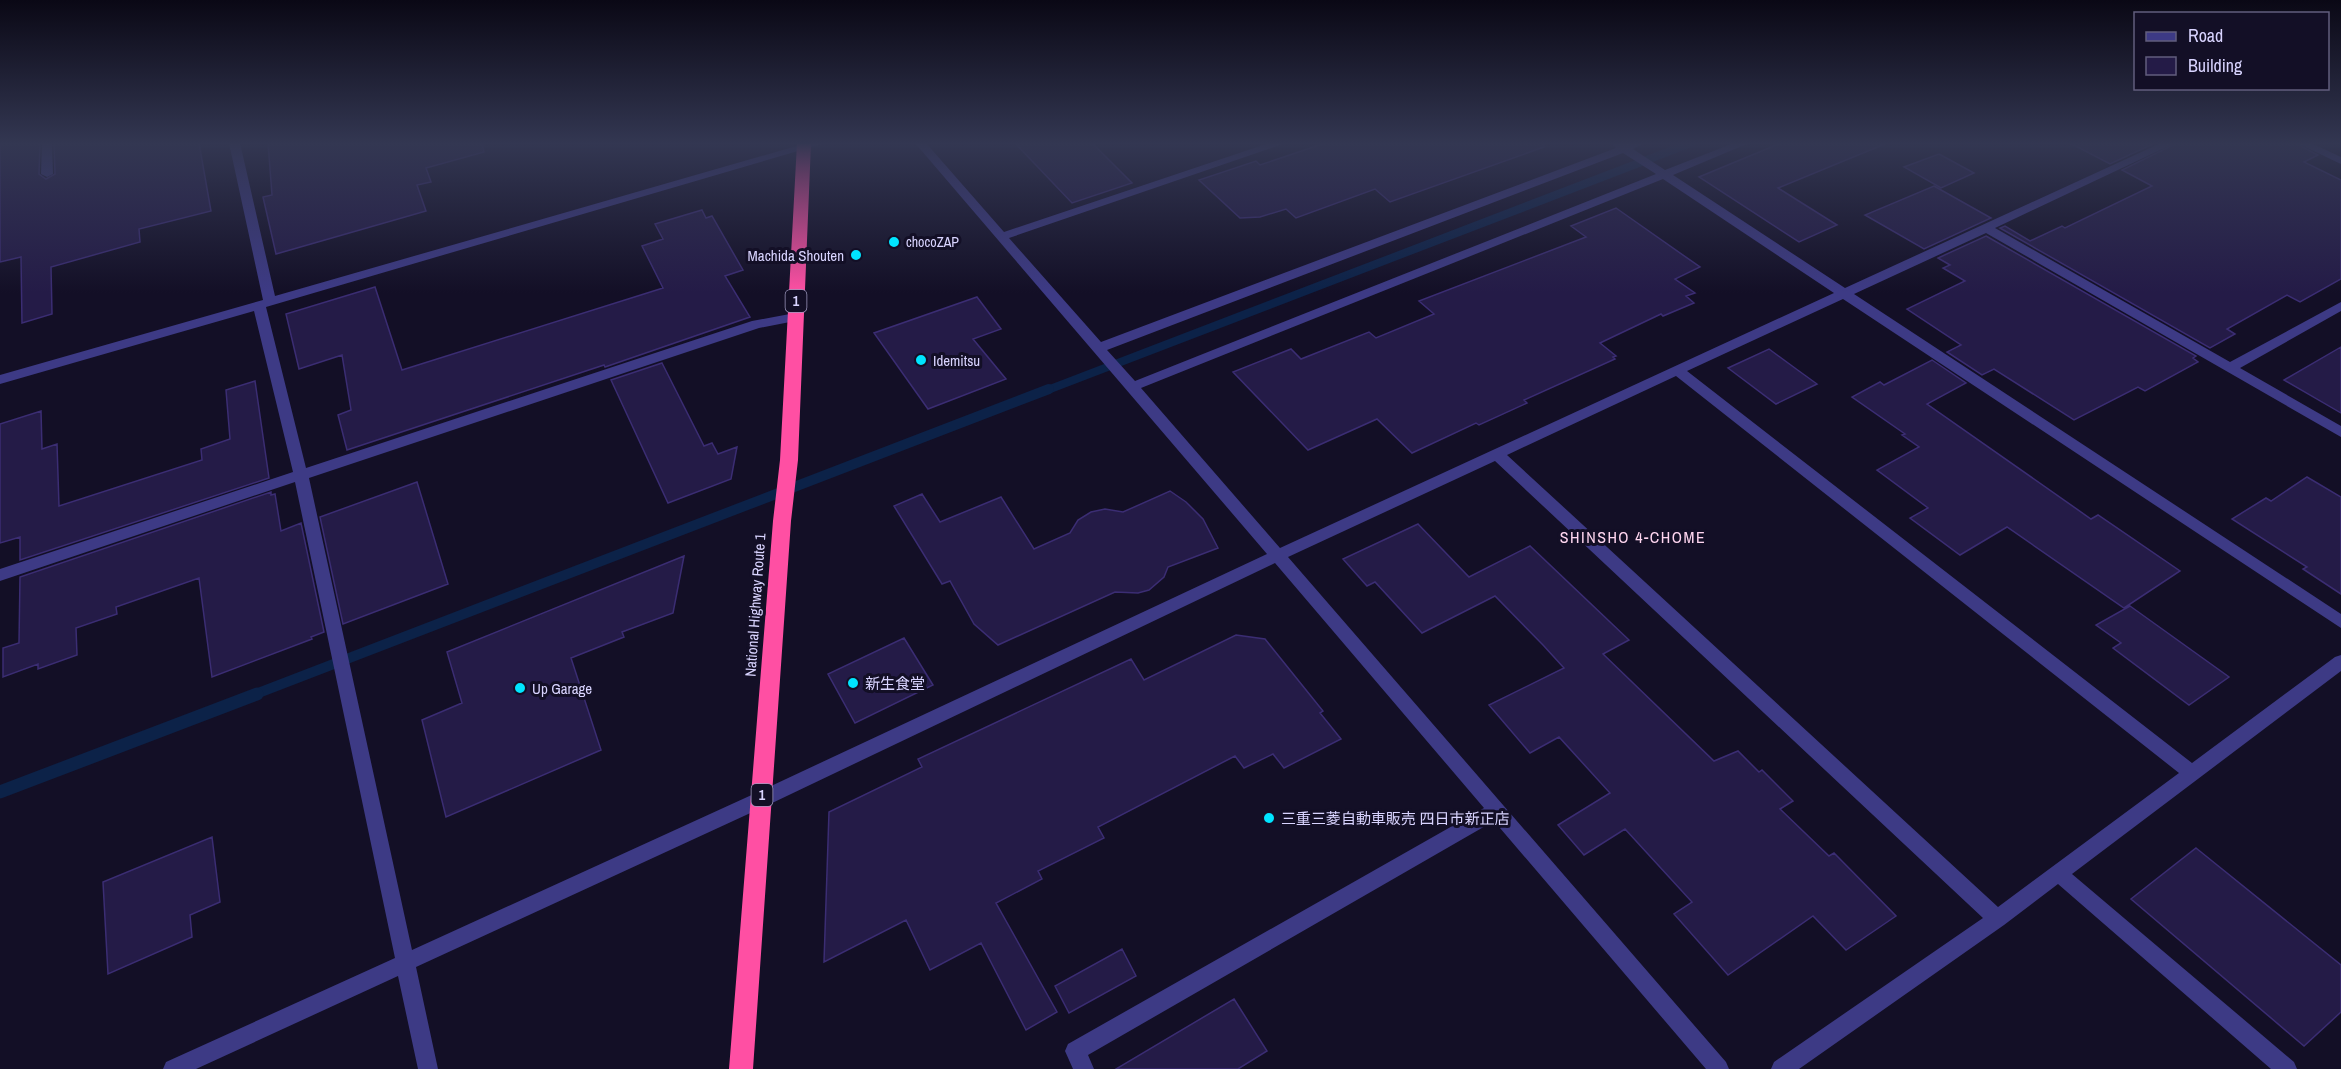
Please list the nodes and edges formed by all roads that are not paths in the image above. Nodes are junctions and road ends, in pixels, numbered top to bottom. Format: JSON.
{"nodes":[{"id":1,"x":243,"y":193,"type":"edge"},
{"id":2,"x":640,"y":193,"type":"edge"},
{"id":3,"x":801,"y":193,"type":"edge"},
{"id":4,"x":964,"y":193,"type":"edge"},
{"id":5,"x":1131,"y":193,"type":"edge"},
{"id":6,"x":1508,"y":193,"type":"edge"},
{"id":7,"x":1607,"y":193,"type":"edge"},
{"id":8,"x":1692,"y":193,"type":"edge"},
{"id":9,"x":2062,"y":193,"type":"edge"},
{"id":10,"x":1986,"y":228,"type":"junction"},
{"id":11,"x":1002,"y":236,"type":"junction"},
{"id":12,"x":1844,"y":294,"type":"junction"},
{"id":13,"x":264,"y":303,"type":"junction"},
{"id":14,"x":2341,"y":306,"type":"edge"},
{"id":15,"x":795,"y":317,"type":"junction"},
{"id":16,"x":1101,"y":351,"type":"junction"},
{"id":17,"x":2230,"y":369,"type":"junction"},
{"id":18,"x":1677,"y":370,"type":"junction"},
{"id":19,"x":0,"y":380,"type":"edge"},
{"id":20,"x":1129,"y":382,"type":"junction"},
{"id":21,"x":2341,"y":432,"type":"edge"},
{"id":22,"x":1497,"y":454,"type":"junction"},
{"id":23,"x":301,"y":475,"type":"junction"},
{"id":24,"x":1278,"y":555,"type":"junction"},
{"id":25,"x":0,"y":575,"type":"edge"},
{"id":26,"x":2341,"y":622,"type":"edge"},
{"id":27,"x":2341,"y":662,"type":"edge"},
{"id":28,"x":2193,"y":774,"type":"junction"},
{"id":29,"x":762,"y":800,"type":"junction"},
{"id":30,"x":1497,"y":810,"type":"junction"},
{"id":31,"x":2058,"y":873,"type":"junction"},
{"id":32,"x":1997,"y":919,"type":"junction"},
{"id":33,"x":405,"y":962,"type":"junction"},
{"id":34,"x":173,"y":1069,"type":"edge"},
{"id":35,"x":428,"y":1069,"type":"edge"},
{"id":36,"x":741,"y":1069,"type":"edge"},
{"id":37,"x":1084,"y":1069,"type":"edge"},
{"id":38,"x":1719,"y":1069,"type":"edge"},
{"id":39,"x":1781,"y":1069,"type":"edge"},
{"id":40,"x":2287,"y":1069,"type":"edge"}],
"edges":[{"from":1,"to":13,"type":"street"},
{"from":2,"to":13,"type":"street"},
{"from":3,"to":15,"type":"highway","name":"National Highway Route 1","number":"1"},
{"from":4,"to":11,"type":"street"},
{"from":5,"to":11,"type":"street"},
{"from":6,"to":16,"type":"street"},
{"from":7,"to":20,"type":"street"},
{"from":8,"to":12,"type":"street"},
{"from":9,"to":10,"type":"street"},
{"from":10,"to":12,"type":"street"},
{"from":10,"to":17,"type":"street"},
{"from":11,"to":16,"type":"street"},
{"from":12,"to":18,"type":"street"},
{"from":12,"to":26,"type":"street"},
{"from":13,"to":19,"type":"street"},
{"from":13,"to":23,"type":"street"},
{"from":14,"to":17,"type":"street"},
{"from":15,"to":23,"type":"street"},
{"from":15,"to":29,"type":"highway","name":"National Highway Route 1","number":"1"},
{"from":16,"to":20,"type":"street"},
{"from":17,"to":21,"type":"street"},
{"from":18,"to":22,"type":"street"},
{"from":18,"to":28,"type":"street"},
{"from":20,"to":24,"type":"street"},
{"from":22,"to":24,"type":"street"},
{"from":22,"to":32,"type":"street"},
{"from":23,"to":25,"type":"street"},
{"from":23,"to":33,"type":"street"},
{"from":24,"to":29,"type":"street"},
{"from":24,"to":30,"type":"street"},
{"from":27,"to":28,"type":"street"},
{"from":28,"to":31,"type":"street"},
{"from":29,"to":33,"type":"street"},
{"from":29,"to":36,"type":"highway","name":"National Highway Route 1","number":"1"},
{"from":30,"to":37,"type":"street"},
{"from":30,"to":38,"type":"street"},
{"from":31,"to":32,"type":"street"},
{"from":31,"to":40,"type":"street"},
{"from":32,"to":39,"type":"street"},
{"from":33,"to":34,"type":"street"},
{"from":33,"to":35,"type":"street"}]}
